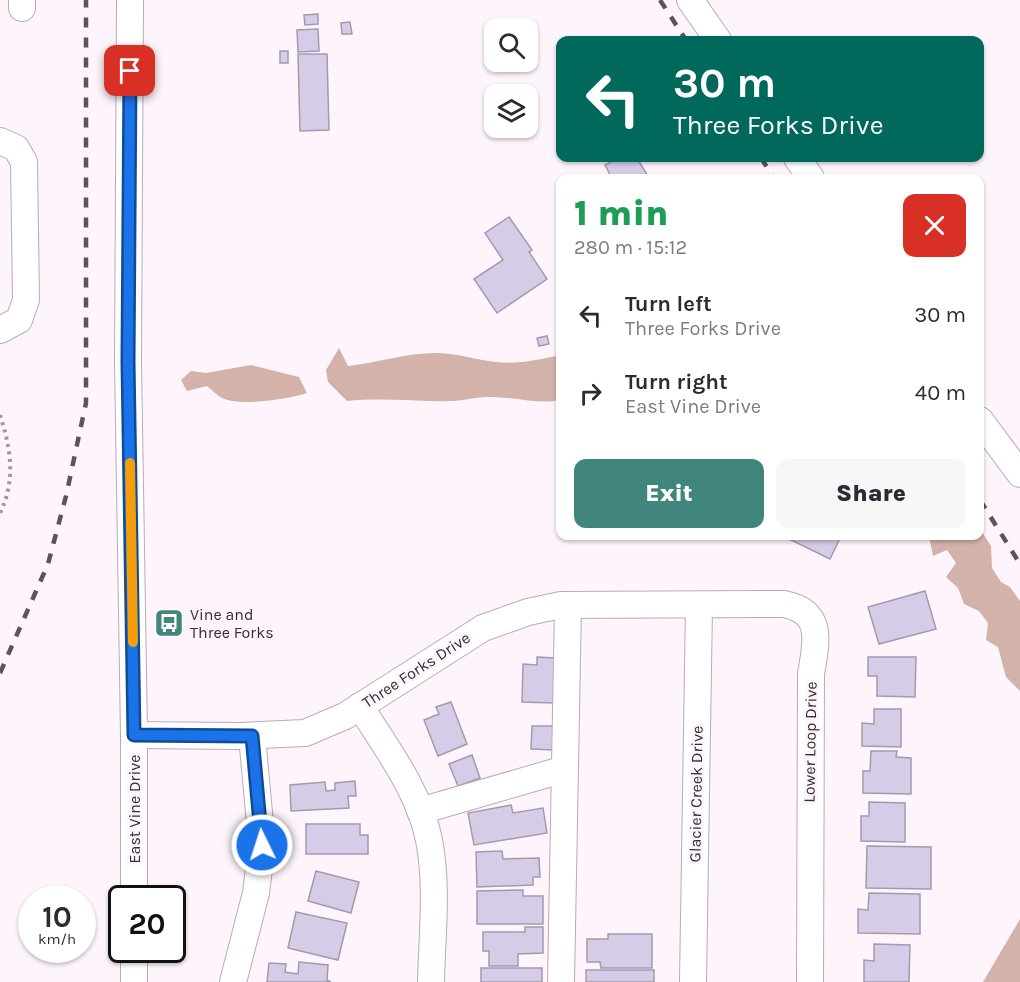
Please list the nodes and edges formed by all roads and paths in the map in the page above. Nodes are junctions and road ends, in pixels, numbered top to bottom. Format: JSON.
{"nodes":[{"id":1,"x":130,"y":0,"type":"edge"},
{"id":2,"x":690,"y":0,"type":"edge"},
{"id":3,"x":714,"y":36,"type":"edge"},
{"id":4,"x":0,"y":141,"type":"edge"},
{"id":5,"x":0,"y":330,"type":"edge"},
{"id":6,"x":0,"y":415,"type":"edge"},
{"id":7,"x":984,"y":425,"type":"edge"},
{"id":8,"x":1020,"y":474,"type":"edge"},
{"id":9,"x":0,"y":513,"type":"edge"},
{"id":10,"x":568,"y":605,"type":"junction"},
{"id":11,"x":699,"y":606,"type":"junction"},
{"id":12,"x":360,"y":706,"type":"junction"},
{"id":13,"x":134,"y":735,"type":"junction"},
{"id":14,"x":252,"y":736,"type":"junction"},
{"id":15,"x":565,"y":769,"type":"junction"},
{"id":16,"x":420,"y":811,"type":"junction"},
{"id":17,"x":134,"y":885,"type":"edge"},
{"id":18,"x":134,"y":963,"type":"edge"},
{"id":19,"x":134,"y":982,"type":"edge"},
{"id":20,"x":233,"y":982,"type":"edge"},
{"id":21,"x":431,"y":982,"type":"edge"},
{"id":22,"x":561,"y":982,"type":"edge"},
{"id":23,"x":693,"y":982,"type":"edge"},
{"id":24,"x":810,"y":982,"type":"edge"}],
"edges":[{"from":1,"to":13,"type":"street","name":"East Vine Drive"},
{"from":2,"to":3,"type":"street"},
{"from":4,"to":5,"type":"street"},
{"from":6,"to":9,"type":"path"},
{"from":7,"to":8,"type":"street"},
{"from":10,"to":11,"type":"street","name":"Three Forks Drive"},
{"from":10,"to":12,"type":"street","name":"Three Forks Drive"},
{"from":10,"to":15,"type":"street"},
{"from":11,"to":23,"type":"street","name":"Glacier Creek Drive"},
{"from":11,"to":24,"type":"street","name":"Lower Loop Drive"},
{"from":12,"to":14,"type":"street","name":"Three Forks Drive"},
{"from":12,"to":16,"type":"street"},
{"from":13,"to":14,"type":"street","name":"Three Forks Drive"},
{"from":13,"to":17,"type":"street","name":"East Vine Drive"},
{"from":14,"to":20,"type":"street"},
{"from":15,"to":16,"type":"street"},
{"from":15,"to":22,"type":"street"},
{"from":16,"to":21,"type":"street"},
{"from":18,"to":19,"type":"street"}]}
